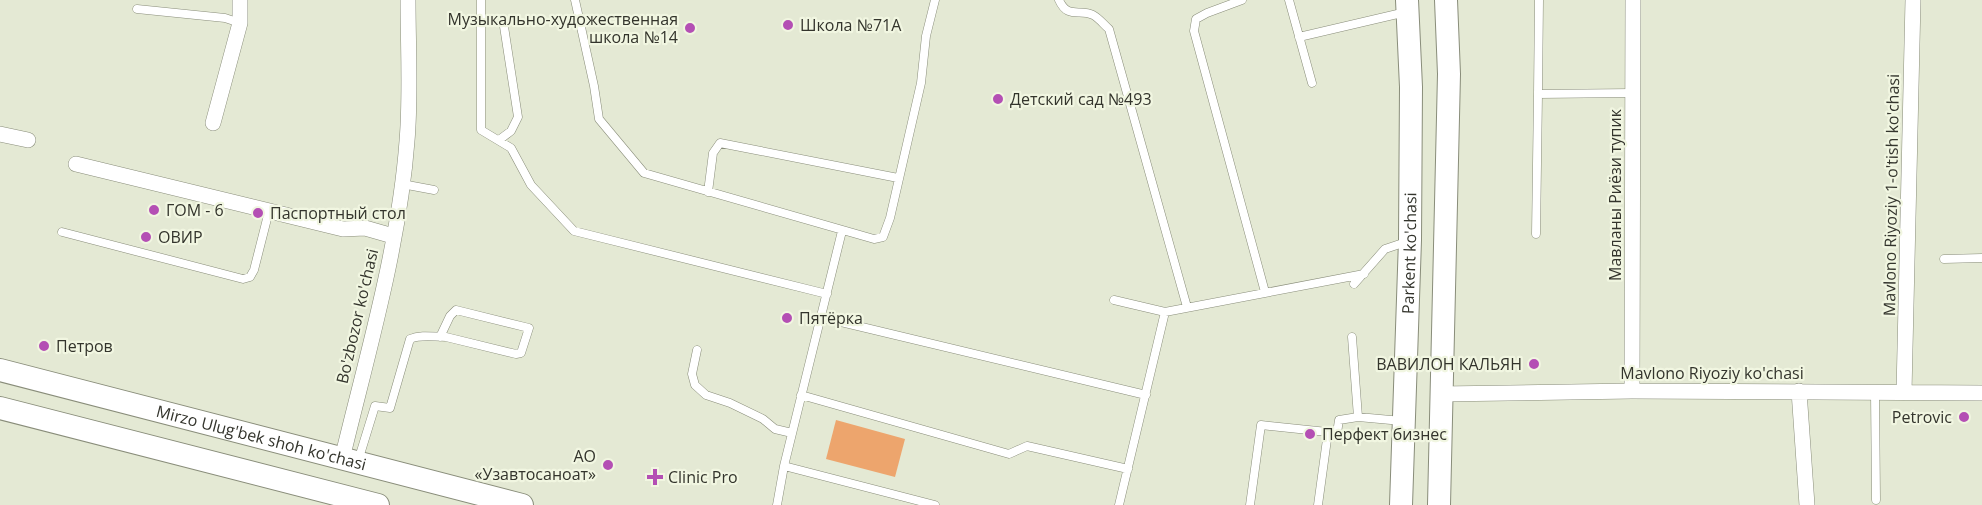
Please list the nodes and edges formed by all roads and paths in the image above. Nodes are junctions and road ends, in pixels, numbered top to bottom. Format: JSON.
{"nodes":[{"id":1,"x":240,"y":0,"type":"edge"},
{"id":2,"x":408,"y":0,"type":"edge"},
{"id":3,"x":481,"y":0,"type":"edge"},
{"id":4,"x":575,"y":0,"type":"edge"},
{"id":5,"x":935,"y":0,"type":"edge"},
{"id":6,"x":1059,"y":0,"type":"edge"},
{"id":7,"x":1242,"y":0,"type":"edge"},
{"id":8,"x":1289,"y":0,"type":"edge"},
{"id":9,"x":1446,"y":0,"type":"edge"},
{"id":10,"x":1539,"y":0,"type":"edge"},
{"id":11,"x":1633,"y":0,"type":"edge"},
{"id":12,"x":1913,"y":0,"type":"edge"},
{"id":13,"x":1408,"y":6,"type":"edge"},
{"id":14,"x":137,"y":9,"type":"dead end"},
{"id":15,"x":503,"y":20,"type":"dead end"},
{"id":16,"x":240,"y":23,"type":"junction"},
{"id":17,"x":1299,"y":37,"type":"junction"},
{"id":18,"x":1312,"y":83,"type":"dead end"},
{"id":19,"x":1633,"y":93,"type":"junction"},
{"id":20,"x":1538,"y":94,"type":"junction"},
{"id":21,"x":213,"y":123,"type":"dead end"},
{"id":22,"x":0,"y":134,"type":"edge"},
{"id":23,"x":28,"y":140,"type":"dead end"},
{"id":24,"x":499,"y":140,"type":"junction"},
{"id":25,"x":76,"y":164,"type":"dead end"},
{"id":26,"x":898,"y":178,"type":"junction"},
{"id":27,"x":402,"y":184,"type":"junction"},
{"id":28,"x":434,"y":190,"type":"dead end"},
{"id":29,"x":708,"y":192,"type":"junction"},
{"id":30,"x":269,"y":211,"type":"junction"},
{"id":31,"x":842,"y":231,"type":"junction"},
{"id":32,"x":62,"y":232,"type":"dead end"},
{"id":33,"x":1536,"y":234,"type":"dead end"},
{"id":34,"x":393,"y":236,"type":"junction"},
{"id":35,"x":1410,"y":240,"type":"junction"},
{"id":36,"x":1982,"y":258,"type":"edge"},
{"id":37,"x":1944,"y":259,"type":"dead end"},
{"id":38,"x":1364,"y":274,"type":"junction"},
{"id":39,"x":1354,"y":284,"type":"dead end"},
{"id":40,"x":1264,"y":292,"type":"junction"},
{"id":41,"x":826,"y":294,"type":"junction"},
{"id":42,"x":1114,"y":300,"type":"dead end"},
{"id":43,"x":1186,"y":307,"type":"junction"},
{"id":44,"x":1166,"y":312,"type":"junction"},
{"id":45,"x":820,"y":316,"type":"junction"},
{"id":46,"x":440,"y":337,"type":"junction"},
{"id":47,"x":1352,"y":337,"type":"dead end"},
{"id":48,"x":697,"y":350,"type":"dead end"},
{"id":49,"x":0,"y":370,"type":"edge"},
{"id":50,"x":1632,"y":391,"type":"junction"},
{"id":51,"x":1799,"y":391,"type":"junction"},
{"id":52,"x":1875,"y":392,"type":"junction"},
{"id":53,"x":1904,"y":392,"type":"junction"},
{"id":54,"x":1982,"y":393,"type":"edge"},
{"id":55,"x":1441,"y":394,"type":"junction"},
{"id":56,"x":801,"y":395,"type":"junction"},
{"id":57,"x":1146,"y":395,"type":"junction"},
{"id":58,"x":0,"y":408,"type":"edge"},
{"id":59,"x":1358,"y":417,"type":"junction"},
{"id":60,"x":1404,"y":421,"type":"junction"},
{"id":61,"x":1328,"y":432,"type":"junction"},
{"id":62,"x":792,"y":433,"type":"junction"},
{"id":63,"x":350,"y":461,"type":"junction"},
{"id":64,"x":784,"y":466,"type":"junction"},
{"id":65,"x":1128,"y":470,"type":"junction"},
{"id":66,"x":333,"y":494,"type":"junction"},
{"id":67,"x":1876,"y":500,"type":"dead end"},
{"id":68,"x":369,"y":504,"type":"edge"},
{"id":69,"x":522,"y":505,"type":"edge"},
{"id":70,"x":777,"y":505,"type":"edge"},
{"id":71,"x":934,"y":505,"type":"edge"},
{"id":72,"x":1119,"y":505,"type":"edge"},
{"id":73,"x":1250,"y":505,"type":"edge"},
{"id":74,"x":1318,"y":505,"type":"edge"},
{"id":75,"x":1401,"y":505,"type":"edge"},
{"id":76,"x":1439,"y":505,"type":"edge"},
{"id":77,"x":1807,"y":505,"type":"edge"}],
"edges":[{"from":1,"to":16,"type":"street"},
{"from":2,"to":27,"type":"street","name":"Bo'zbozor ko'chasi"},
{"from":3,"to":24,"type":"lane"},
{"from":4,"to":29,"type":"lane"},
{"from":5,"to":26,"type":"lane"},
{"from":6,"to":43,"type":"lane"},
{"from":7,"to":40,"type":"lane"},
{"from":8,"to":17,"type":"lane"},
{"from":9,"to":55,"type":"main road"},
{"from":10,"to":20,"type":"lane"},
{"from":11,"to":19,"type":"street","name":"Мавланы Риёзи тупик"},
{"from":12,"to":53,"type":"street","name":"Mavlono Riyoziy 1-o'tish ko'chasi"},
{"from":13,"to":17,"type":"lane"},
{"from":13,"to":35,"type":"main road","name":"Parkent ko'chasi"},
{"from":14,"to":16,"type":"lane"},
{"from":15,"to":24,"type":"lane"},
{"from":16,"to":21,"type":"street"},
{"from":17,"to":18,"type":"lane"},
{"from":19,"to":20,"type":"lane"},
{"from":19,"to":50,"type":"street","name":"Мавланы Риёзи тупик"},
{"from":20,"to":33,"type":"lane"},
{"from":22,"to":23,"type":"street"},
{"from":24,"to":41,"type":"lane"},
{"from":25,"to":30,"type":"street"},
{"from":26,"to":29,"type":"lane"},
{"from":26,"to":31,"type":"lane"},
{"from":27,"to":28,"type":"lane"},
{"from":27,"to":34,"type":"street","name":"Bo'zbozor ko'chasi"},
{"from":29,"to":31,"type":"lane"},
{"from":30,"to":32,"type":"lane"},
{"from":30,"to":34,"type":"street"},
{"from":31,"to":41,"type":"lane"},
{"from":34,"to":63,"type":"street","name":"Bo'zbozor ko'chasi"},
{"from":35,"to":38,"type":"lane"},
{"from":35,"to":60,"type":"main road","name":"Parkent ko'chasi"},
{"from":36,"to":37,"type":"lane"},
{"from":38,"to":39,"type":"lane"},
{"from":38,"to":40,"type":"lane"},
{"from":40,"to":43,"type":"lane"},
{"from":41,"to":45,"type":"lane"},
{"from":42,"to":44,"type":"lane"},
{"from":43,"to":44,"type":"lane"},
{"from":44,"to":57,"type":"lane"},
{"from":45,"to":56,"type":"lane"},
{"from":45,"to":57,"type":"lane"},
{"from":46,"to":46,"type":"lane"},
{"from":46,"to":63,"type":"lane"},
{"from":47,"to":59,"type":"lane"},
{"from":48,"to":62,"type":"lane"},
{"from":49,"to":63,"type":"main road","name":"Mirzo Ulug'bek shoh ko'chasi"},
{"from":50,"to":51,"type":"street","name":"Mavlono Riyoziy ko'chasi"},
{"from":50,"to":55,"type":"street","name":"Mavlono Riyoziy ko'chasi"},
{"from":51,"to":52,"type":"street","name":"Mavlono Riyoziy ko'chasi"},
{"from":51,"to":77,"type":"street"},
{"from":52,"to":53,"type":"street","name":"Mavlono Riyoziy ko'chasi"},
{"from":52,"to":67,"type":"lane"},
{"from":53,"to":54,"type":"street","name":"Mavlono Riyoziy ko'chasi"},
{"from":55,"to":76,"type":"main road"},
{"from":56,"to":62,"type":"lane"},
{"from":56,"to":65,"type":"lane"},
{"from":57,"to":65,"type":"lane"},
{"from":58,"to":66,"type":"main road"},
{"from":59,"to":60,"type":"lane"},
{"from":59,"to":61,"type":"lane"},
{"from":60,"to":75,"type":"main road","name":"Parkent ko'chasi"},
{"from":61,"to":73,"type":"lane"},
{"from":61,"to":74,"type":"lane"},
{"from":62,"to":64,"type":"lane"},
{"from":63,"to":66,"type":"main road"},
{"from":63,"to":69,"type":"main road","name":"Mirzo Ulug'bek shoh ko'chasi"},
{"from":64,"to":70,"type":"lane"},
{"from":64,"to":71,"type":"lane"},
{"from":65,"to":72,"type":"lane"},
{"from":66,"to":68,"type":"main road"}]}
